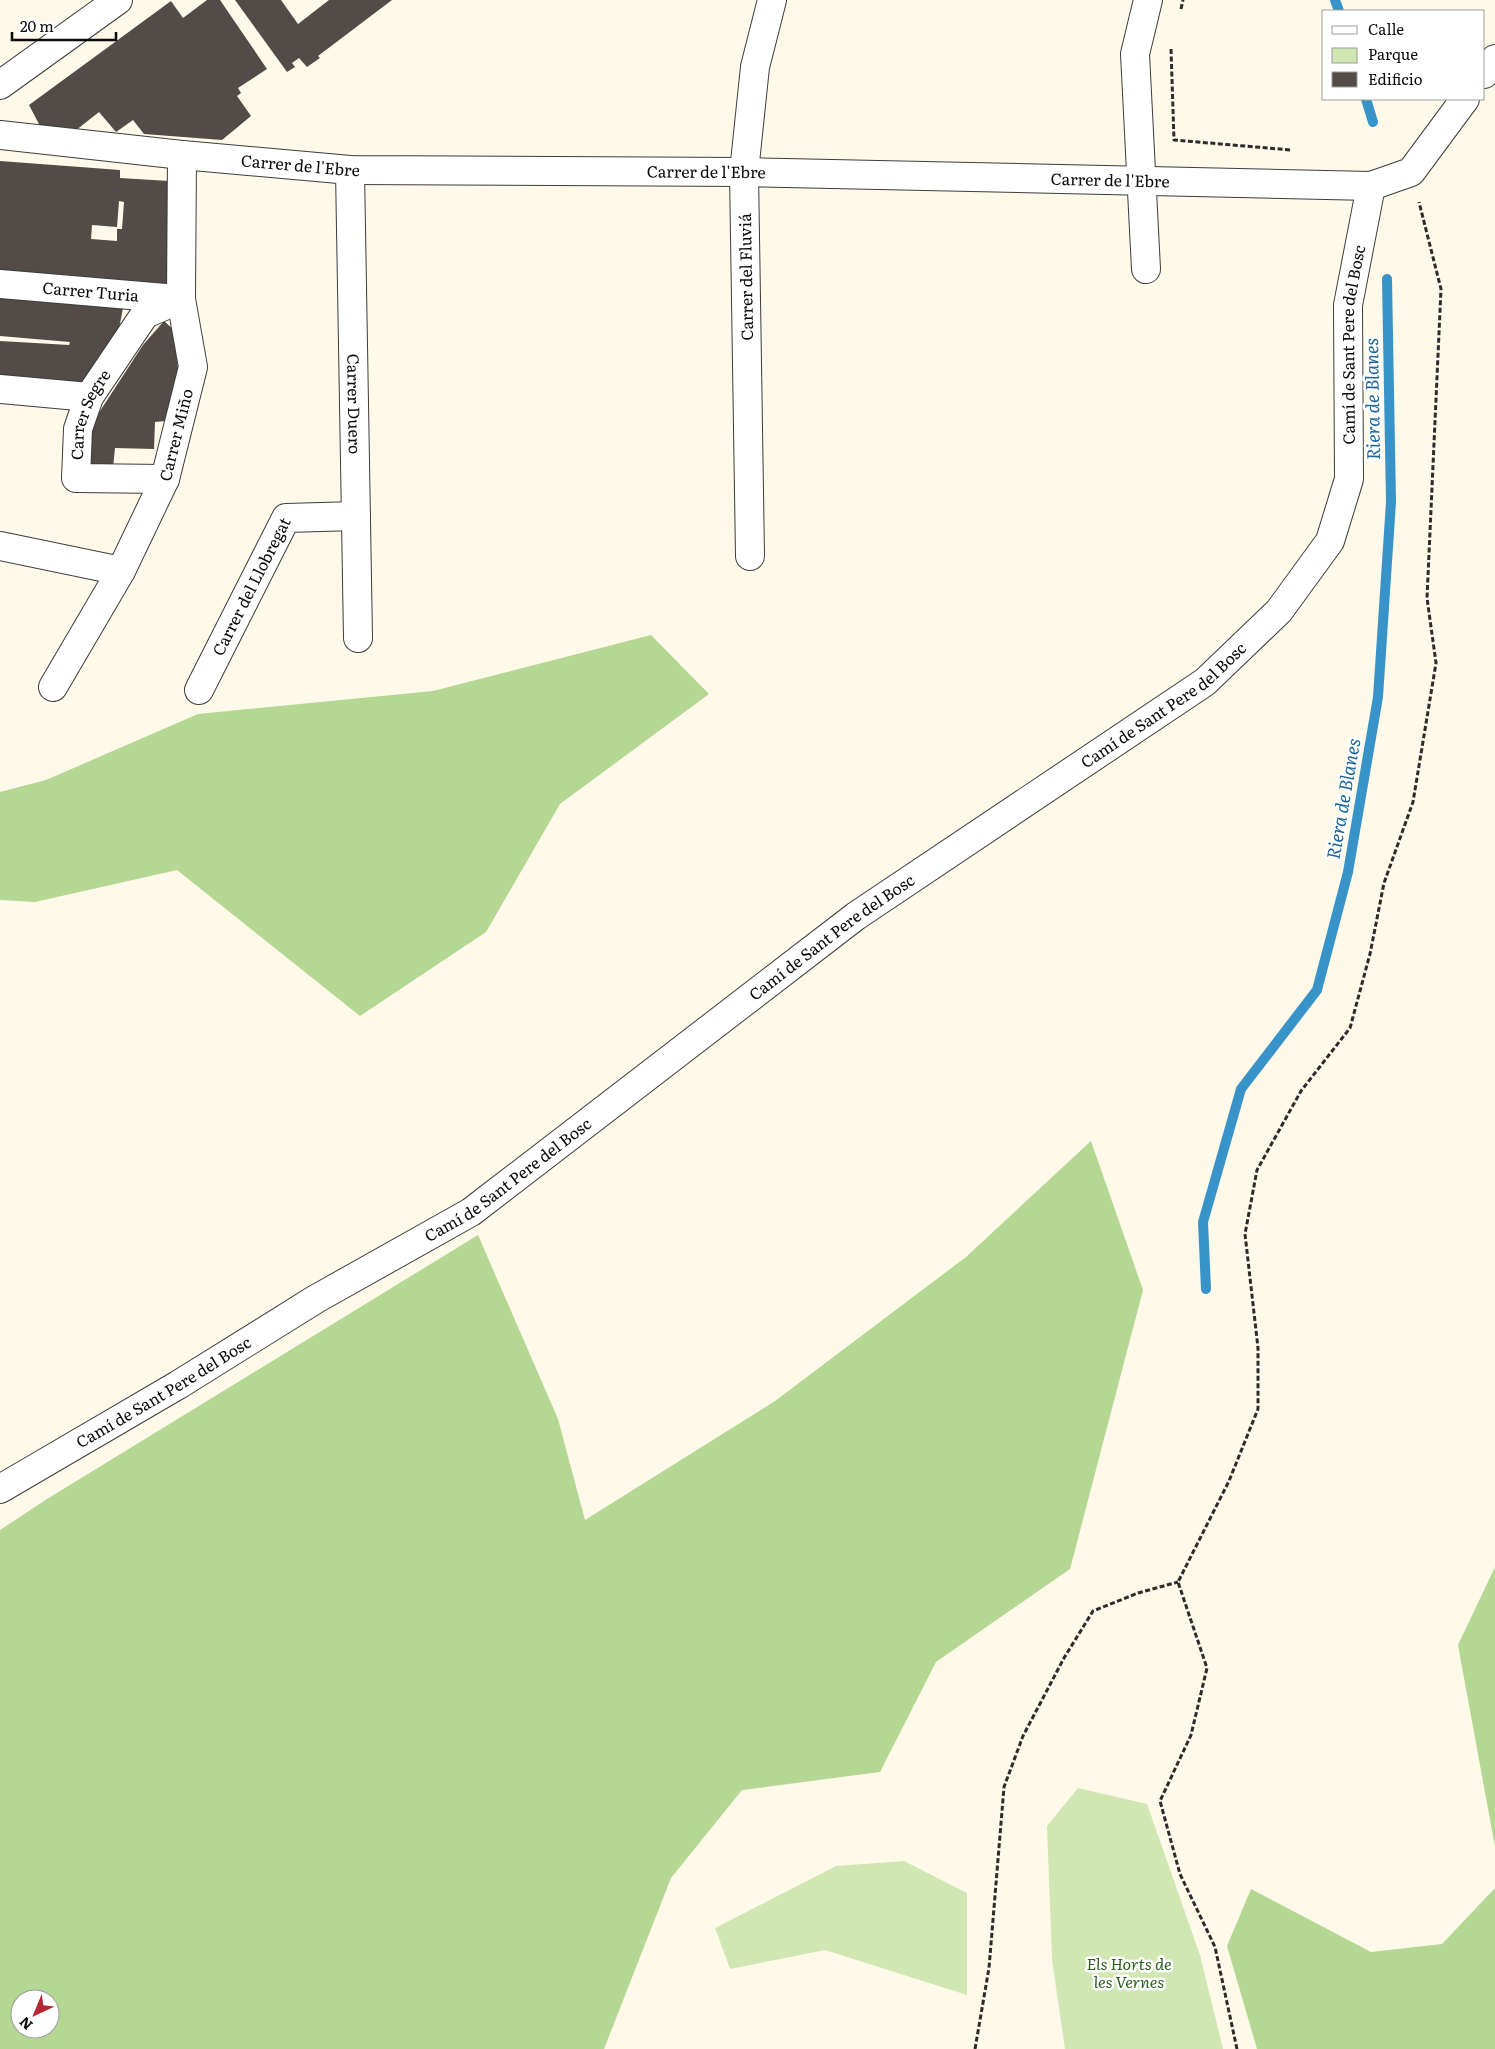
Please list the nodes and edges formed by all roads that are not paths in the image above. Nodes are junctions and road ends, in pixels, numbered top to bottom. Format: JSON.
{"nodes":[{"id":1,"x":118,"y":0,"type":"edge"},
{"id":2,"x":772,"y":0,"type":"edge"},
{"id":3,"x":1148,"y":0,"type":"edge"},
{"id":4,"x":1495,"y":59,"type":"edge"},
{"id":5,"x":1485,"y":73,"type":"edge"},
{"id":6,"x":0,"y":85,"type":"edge"},
{"id":7,"x":1464,"y":100,"type":"edge"},
{"id":8,"x":0,"y":135,"type":"edge"},
{"id":9,"x":182,"y":155,"type":"junction"},
{"id":10,"x":350,"y":170,"type":"junction"},
{"id":11,"x":744,"y":172,"type":"junction"},
{"id":12,"x":1141,"y":180,"type":"junction"},
{"id":13,"x":1371,"y":186,"type":"junction"},
{"id":14,"x":1146,"y":270,"type":"dead end"},
{"id":15,"x":0,"y":284,"type":"edge"},
{"id":16,"x":181,"y":299,"type":"junction"},
{"id":17,"x":0,"y":389,"type":"edge"},
{"id":18,"x":89,"y":398,"type":"junction"},
{"id":19,"x":165,"y":480,"type":"junction"},
{"id":20,"x":356,"y":516,"type":"junction"},
{"id":21,"x":0,"y":546,"type":"edge"},
{"id":22,"x":750,"y":556,"type":"dead end"},
{"id":23,"x":121,"y":571,"type":"junction"},
{"id":24,"x":358,"y":638,"type":"dead end"},
{"id":25,"x":53,"y":687,"type":"dead end"},
{"id":26,"x":199,"y":690,"type":"dead end"},
{"id":27,"x":0,"y":1489,"type":"edge"}],
"edges":[{"from":1,"to":6,"type":"street"},
{"from":2,"to":11,"type":"street","name":"Carrer del Fluviá"},
{"from":3,"to":12,"type":"street"},
{"from":4,"to":5,"type":"street"},
{"from":7,"to":13,"type":"street","name":"Carrer de l'Ebre"},
{"from":8,"to":9,"type":"street","name":"Carrer de l'Ebre"},
{"from":9,"to":10,"type":"street","name":"Carrer de l'Ebre"},
{"from":9,"to":16,"type":"street","name":"Carrer Miño"},
{"from":10,"to":11,"type":"street","name":"Carrer de l'Ebre"},
{"from":10,"to":20,"type":"street","name":"Carrer Duero"},
{"from":11,"to":12,"type":"street","name":"Carrer de l'Ebre"},
{"from":11,"to":22,"type":"street","name":"Carrer del Fluviá"},
{"from":12,"to":13,"type":"street","name":"Carrer de l'Ebre"},
{"from":12,"to":14,"type":"street"},
{"from":13,"to":27,"type":"street","name":"Camí de Sant Pere del Bosc"},
{"from":15,"to":16,"type":"street","name":"Carrer Turia"},
{"from":16,"to":18,"type":"street","name":"Carrer Segre"},
{"from":16,"to":19,"type":"street","name":"Carrer Miño"},
{"from":17,"to":18,"type":"street"},
{"from":18,"to":19,"type":"street","name":"Carrer Segre"},
{"from":19,"to":23,"type":"street","name":"Carrer Miño"},
{"from":20,"to":24,"type":"street","name":"Carrer Duero"},
{"from":20,"to":26,"type":"street","name":"Carrer del Llobregat"},
{"from":21,"to":23,"type":"street"},
{"from":23,"to":25,"type":"street","name":"Carrer Miño"}]}
